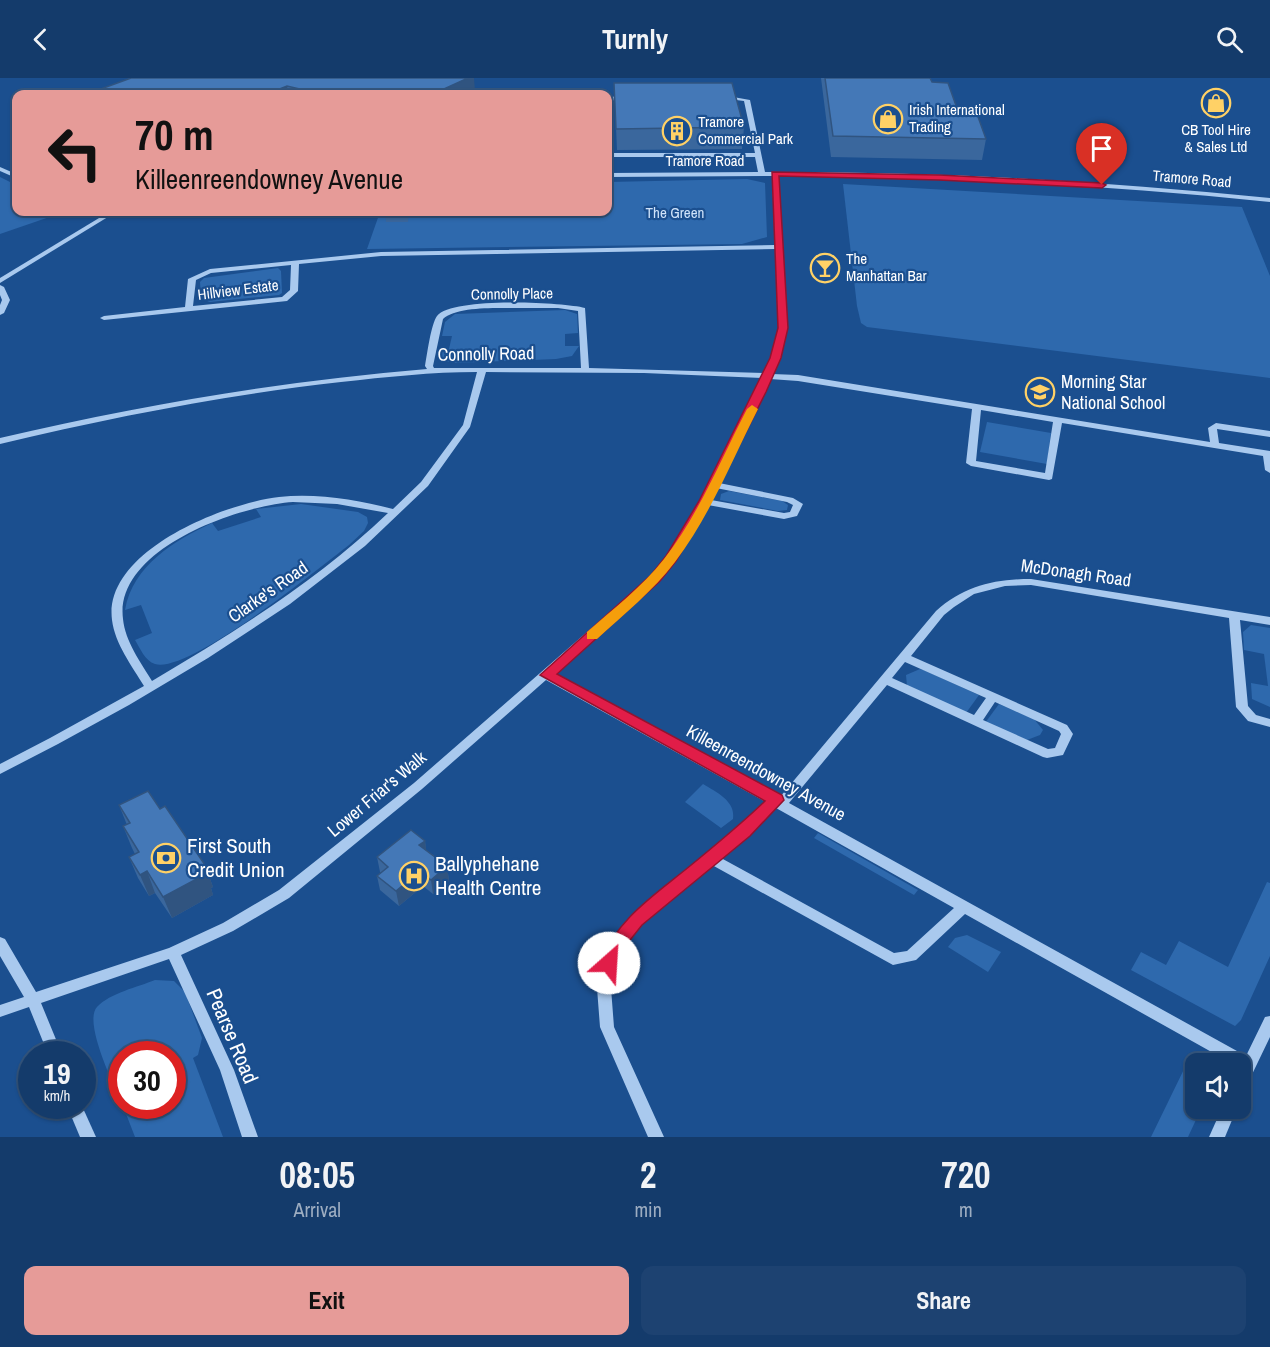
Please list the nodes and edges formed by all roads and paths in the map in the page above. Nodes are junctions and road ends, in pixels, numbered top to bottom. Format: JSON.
{"nodes":[{"id":1,"x":709,"y":97,"type":"edge"},
{"id":2,"x":641,"y":98,"type":"edge"},
{"id":3,"x":612,"y":99,"type":"edge"},
{"id":4,"x":612,"y":155,"type":"edge"},
{"id":5,"x":758,"y":155,"type":"junction"},
{"id":6,"x":762,"y":174,"type":"junction"},
{"id":7,"x":775,"y":174,"type":"junction"},
{"id":8,"x":612,"y":175,"type":"edge"},
{"id":9,"x":1270,"y":200,"type":"edge"},
{"id":10,"x":106,"y":216,"type":"edge"},
{"id":11,"x":778,"y":247,"type":"junction"},
{"id":12,"x":295,"y":262,"type":"junction"},
{"id":13,"x":0,"y":281,"type":"edge"},
{"id":14,"x":0,"y":286,"type":"edge"},
{"id":15,"x":189,"y":309,"type":"junction"},
{"id":16,"x":0,"y":313,"type":"edge"},
{"id":17,"x":104,"y":318,"type":"dead end"},
{"id":18,"x":482,"y":370,"type":"junction"},
{"id":19,"x":585,"y":370,"type":"junction"},
{"id":20,"x":432,"y":371,"type":"junction"},
{"id":21,"x":768,"y":376,"type":"junction"},
{"id":22,"x":977,"y":406,"type":"junction"},
{"id":23,"x":1059,"y":420,"type":"junction"},
{"id":24,"x":1270,"y":434,"type":"edge"},
{"id":25,"x":0,"y":441,"type":"edge"},
{"id":26,"x":1215,"y":445,"type":"junction"},
{"id":27,"x":1269,"y":454,"type":"edge"},
{"id":28,"x":1270,"y":470,"type":"edge"},
{"id":29,"x":713,"y":485,"type":"junction"},
{"id":30,"x":705,"y":501,"type":"junction"},
{"id":31,"x":395,"y":512,"type":"junction"},
{"id":32,"x":1234,"y":616,"type":"junction"},
{"id":33,"x":1270,"y":621,"type":"edge"},
{"id":34,"x":904,"y":657,"type":"junction"},
{"id":35,"x":547,"y":675,"type":"junction"},
{"id":36,"x":886,"y":680,"type":"junction"},
{"id":37,"x":150,"y":687,"type":"junction"},
{"id":38,"x":993,"y":696,"type":"junction"},
{"id":39,"x":976,"y":721,"type":"junction"},
{"id":40,"x":1270,"y":723,"type":"edge"},
{"id":41,"x":0,"y":768,"type":"edge"},
{"id":42,"x":779,"y":801,"type":"junction"},
{"id":43,"x":711,"y":858,"type":"junction"},
{"id":44,"x":965,"y":906,"type":"junction"},
{"id":45,"x":0,"y":944,"type":"edge"},
{"id":46,"x":173,"y":952,"type":"junction"},
{"id":47,"x":33,"y":1000,"type":"junction"},
{"id":48,"x":0,"y":1011,"type":"edge"},
{"id":49,"x":1270,"y":1022,"type":"edge"},
{"id":50,"x":50,"y":1041,"type":"edge"},
{"id":51,"x":1228,"y":1053,"type":"edge"},
{"id":52,"x":1251,"y":1061,"type":"edge"},
{"id":53,"x":80,"y":1119,"type":"edge"},
{"id":54,"x":1225,"y":1119,"type":"edge"},
{"id":55,"x":88,"y":1137,"type":"edge"},
{"id":56,"x":250,"y":1137,"type":"edge"},
{"id":57,"x":656,"y":1137,"type":"edge"},
{"id":58,"x":1217,"y":1137,"type":"edge"}],
"edges":[{"from":1,"to":5,"type":"street"},
{"from":2,"to":3,"type":"street"},
{"from":4,"to":5,"type":"street"},
{"from":5,"to":6,"type":"street"},
{"from":6,"to":7,"type":"street","name":"Tramore Road"},
{"from":6,"to":8,"type":"street","name":"Tramore Road"},
{"from":7,"to":9,"type":"street","name":"Tramore Road"},
{"from":7,"to":11,"type":"street","name":"Lower Friar's Walk"},
{"from":10,"to":13,"type":"street"},
{"from":11,"to":12,"type":"street","name":"Hillview Estate"},
{"from":11,"to":21,"type":"street","name":"Lower Friar's Walk"},
{"from":12,"to":15,"type":"street","name":"Hillview Estate"},
{"from":12,"to":15,"type":"street","name":"Hillview Estate"},
{"from":14,"to":16,"type":"street"},
{"from":15,"to":17,"type":"street","name":"Hillview Estate"},
{"from":18,"to":19,"type":"street","name":"Connolly Road"},
{"from":18,"to":20,"type":"street","name":"Connolly Road"},
{"from":18,"to":31,"type":"street","name":"Clarke's Road"},
{"from":19,"to":20,"type":"street","name":"Connolly Place"},
{"from":19,"to":21,"type":"street","name":"Connolly Road"},
{"from":20,"to":25,"type":"street","name":"Connolly Road"},
{"from":21,"to":22,"type":"street","name":"Connolly Road"},
{"from":21,"to":29,"type":"street","name":"Lower Friar's Walk"},
{"from":22,"to":23,"type":"street","name":"Connolly Road"},
{"from":22,"to":23,"type":"street"},
{"from":23,"to":26,"type":"street","name":"Connolly Road"},
{"from":24,"to":26,"type":"street"},
{"from":26,"to":27,"type":"street","name":"Connolly Road"},
{"from":27,"to":28,"type":"street"},
{"from":29,"to":30,"type":"street","name":"Lower Friar's Walk"},
{"from":29,"to":30,"type":"street"},
{"from":30,"to":35,"type":"street","name":"Lower Friar's Walk"},
{"from":31,"to":37,"type":"street","name":"Clarke's Road"},
{"from":31,"to":37,"type":"street"},
{"from":32,"to":33,"type":"street","name":"McDonagh Road"},
{"from":32,"to":34,"type":"street","name":"McDonagh Road"},
{"from":32,"to":40,"type":"street"},
{"from":34,"to":36,"type":"street","name":"McDonagh Road"},
{"from":34,"to":38,"type":"street"},
{"from":35,"to":42,"type":"street","name":"Killeenreendowney Avenue"},
{"from":35,"to":46,"type":"street","name":"Lower Friar's Walk"},
{"from":36,"to":39,"type":"street"},
{"from":36,"to":42,"type":"street","name":"McDonagh Road"},
{"from":37,"to":41,"type":"street","name":"Clarke's Road"},
{"from":38,"to":39,"type":"street"},
{"from":38,"to":39,"type":"street"},
{"from":42,"to":43,"type":"street","name":"McDonagh Road"},
{"from":42,"to":44,"type":"street","name":"Killeenreendowney Avenue"},
{"from":43,"to":44,"type":"street"},
{"from":43,"to":57,"type":"street","name":"McDonagh Road"},
{"from":44,"to":51,"type":"street","name":"Killeenreendowney Avenue"},
{"from":45,"to":47,"type":"street"},
{"from":46,"to":47,"type":"street","name":"Lower Friar's Walk"},
{"from":46,"to":56,"type":"street","name":"Pearse Road"},
{"from":47,"to":48,"type":"street","name":"Lower Friar's Walk"},
{"from":47,"to":50,"type":"street"},
{"from":49,"to":52,"type":"street"},
{"from":53,"to":55,"type":"street"},
{"from":54,"to":58,"type":"street"}]}
